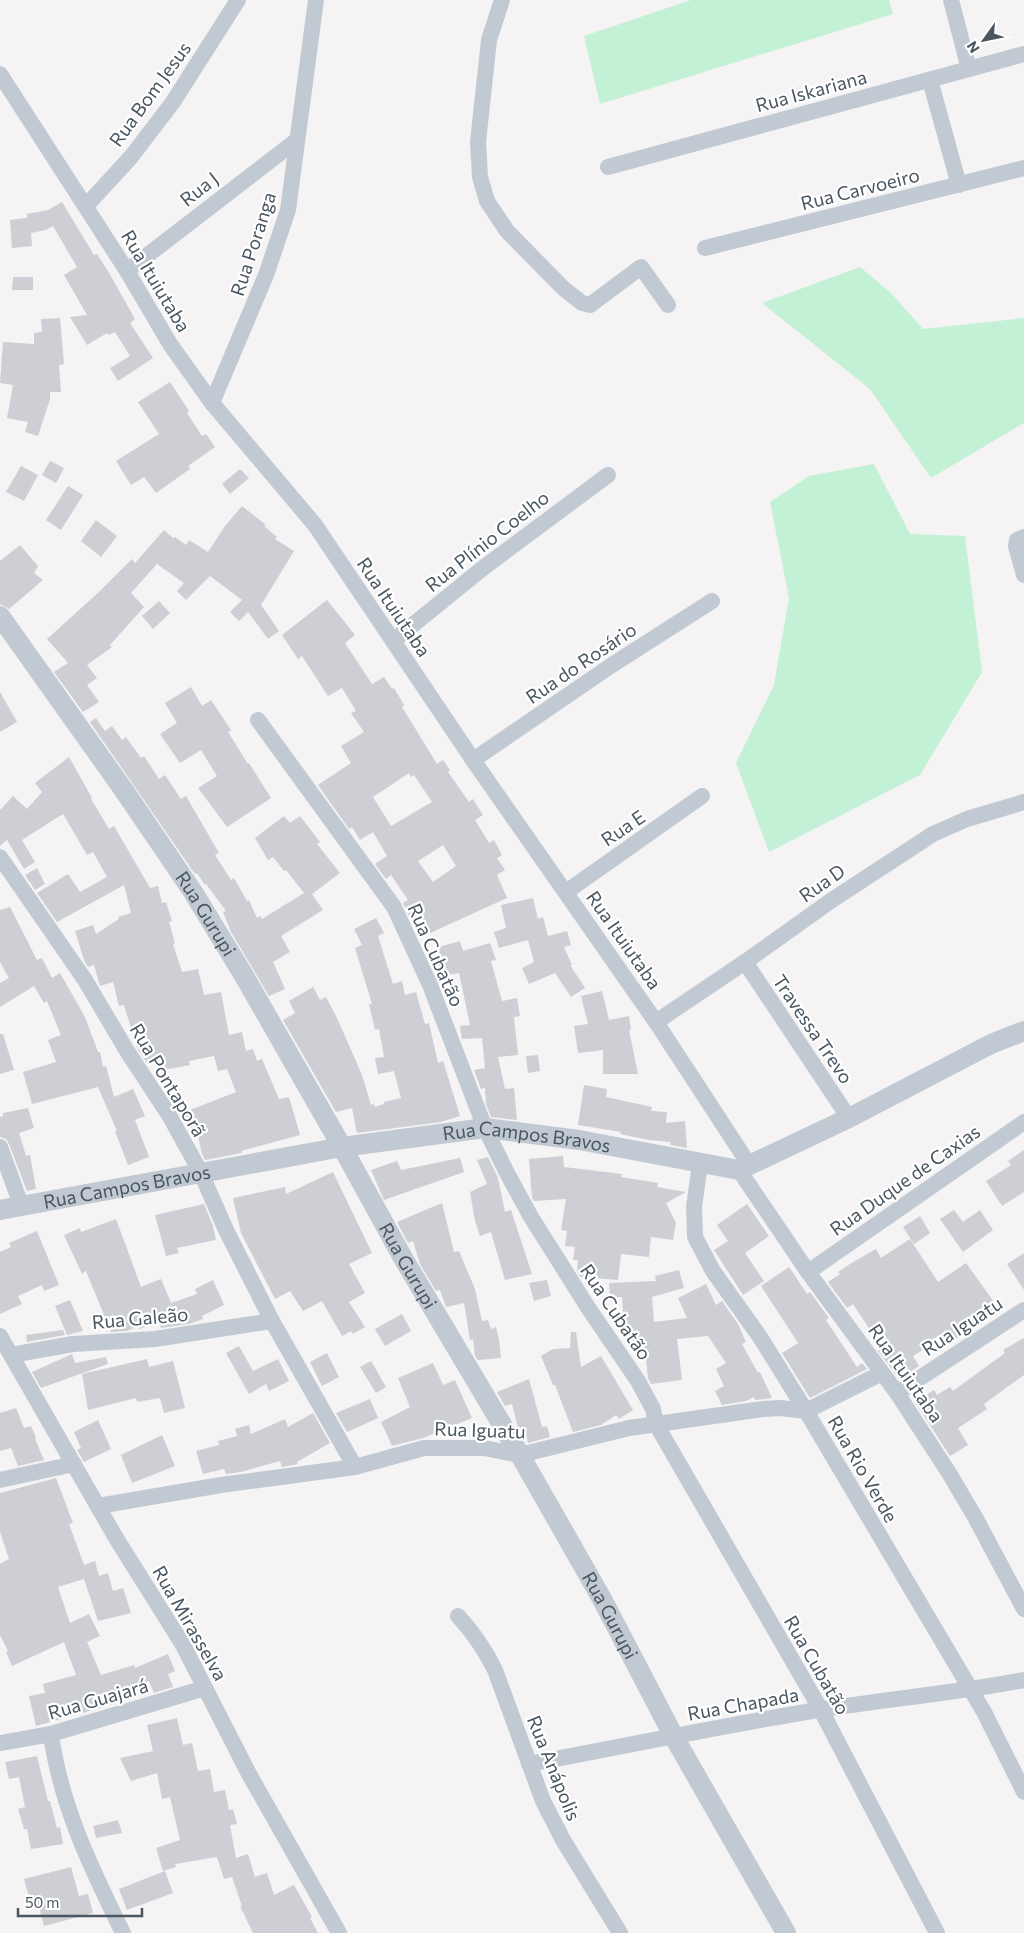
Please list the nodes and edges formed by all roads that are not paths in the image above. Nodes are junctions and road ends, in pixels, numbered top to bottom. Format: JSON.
{"nodes":[{"id":1,"x":238,"y":0,"type":"edge"},
{"id":2,"x":316,"y":0,"type":"edge"},
{"id":3,"x":502,"y":0,"type":"edge"},
{"id":4,"x":951,"y":0,"type":"edge"},
{"id":5,"x":1024,"y":54,"type":"edge"},
{"id":6,"x":969,"y":69,"type":"junction"},
{"id":7,"x":0,"y":74,"type":"edge"},
{"id":8,"x":930,"y":80,"type":"junction"},
{"id":9,"x":297,"y":140,"type":"junction"},
{"id":10,"x":608,"y":167,"type":"dead end"},
{"id":11,"x":1024,"y":168,"type":"edge"},
{"id":12,"x":959,"y":184,"type":"junction"},
{"id":13,"x":86,"y":206,"type":"junction"},
{"id":14,"x":705,"y":248,"type":"dead end"},
{"id":15,"x":127,"y":271,"type":"junction"},
{"id":16,"x":668,"y":305,"type":"dead end"},
{"id":17,"x":212,"y":403,"type":"junction"},
{"id":18,"x":608,"y":475,"type":"dead end"},
{"id":19,"x":1020,"y":542,"type":"edge"},
{"id":20,"x":1024,"y":575,"type":"edge"},
{"id":21,"x":712,"y":601,"type":"dead end"},
{"id":22,"x":0,"y":616,"type":"edge"},
{"id":23,"x":392,"y":640,"type":"junction"},
{"id":24,"x":258,"y":720,"type":"dead end"},
{"id":25,"x":473,"y":760,"type":"junction"},
{"id":26,"x":702,"y":796,"type":"dead end"},
{"id":27,"x":1024,"y":802,"type":"edge"},
{"id":28,"x":0,"y":857,"type":"edge"},
{"id":29,"x":566,"y":892,"type":"junction"},
{"id":30,"x":744,"y":962,"type":"junction"},
{"id":31,"x":656,"y":1022,"type":"junction"},
{"id":32,"x":1024,"y":1031,"type":"edge"},
{"id":33,"x":849,"y":1118,"type":"junction"},
{"id":34,"x":1024,"y":1122,"type":"edge"},
{"id":35,"x":485,"y":1128,"type":"junction"},
{"id":36,"x":0,"y":1147,"type":"edge"},
{"id":37,"x":342,"y":1147,"type":"junction"},
{"id":38,"x":700,"y":1164,"type":"junction"},
{"id":39,"x":744,"y":1168,"type":"junction"},
{"id":40,"x":201,"y":1173,"type":"junction"},
{"id":41,"x":21,"y":1205,"type":"junction"},
{"id":42,"x":0,"y":1210,"type":"edge"},
{"id":43,"x":808,"y":1272,"type":"junction"},
{"id":44,"x":1024,"y":1310,"type":"edge"},
{"id":45,"x":272,"y":1321,"type":"junction"},
{"id":46,"x":0,"y":1336,"type":"edge"},
{"id":47,"x":11,"y":1355,"type":"junction"},
{"id":48,"x":882,"y":1373,"type":"junction"},
{"id":49,"x":897,"y":1392,"type":"junction"},
{"id":50,"x":806,"y":1412,"type":"junction"},
{"id":51,"x":656,"y":1424,"type":"junction"},
{"id":52,"x":520,"y":1455,"type":"junction"},
{"id":53,"x":74,"y":1464,"type":"junction"},
{"id":54,"x":355,"y":1467,"type":"junction"},
{"id":55,"x":0,"y":1480,"type":"edge"},
{"id":56,"x":98,"y":1506,"type":"junction"},
{"id":57,"x":1024,"y":1610,"type":"edge"},
{"id":58,"x":458,"y":1616,"type":"dead end"},
{"id":59,"x":1024,"y":1680,"type":"edge"},
{"id":60,"x":205,"y":1688,"type":"junction"},
{"id":61,"x":970,"y":1690,"type":"junction"},
{"id":62,"x":821,"y":1710,"type":"junction"},
{"id":63,"x":51,"y":1734,"type":"junction"},
{"id":64,"x":674,"y":1737,"type":"junction"},
{"id":65,"x":0,"y":1743,"type":"edge"},
{"id":66,"x":528,"y":1764,"type":"junction"},
{"id":67,"x":1024,"y":1792,"type":"edge"},
{"id":68,"x":123,"y":1933,"type":"edge"},
{"id":69,"x":339,"y":1933,"type":"edge"},
{"id":70,"x":620,"y":1933,"type":"edge"},
{"id":71,"x":786,"y":1933,"type":"edge"},
{"id":72,"x":937,"y":1933,"type":"edge"}],
"edges":[{"from":1,"to":13,"type":"street","name":"Rua Bom Jesus"},
{"from":2,"to":9,"type":"street","name":"Rua Poranga"},
{"from":3,"to":16,"type":"street"},
{"from":4,"to":6,"type":"street"},
{"from":5,"to":6,"type":"street","name":"Rua Iskariana"},
{"from":6,"to":8,"type":"street","name":"Rua Iskariana"},
{"from":7,"to":13,"type":"street","name":"Rua Ituiutaba"},
{"from":8,"to":10,"type":"street","name":"Rua Iskariana"},
{"from":8,"to":12,"type":"street"},
{"from":9,"to":15,"type":"street","name":"Rua J"},
{"from":9,"to":17,"type":"street","name":"Rua Poranga"},
{"from":11,"to":12,"type":"street","name":"Rua Carvoeiro"},
{"from":12,"to":14,"type":"street","name":"Rua Carvoeiro"},
{"from":13,"to":15,"type":"street","name":"Rua Ituiutaba"},
{"from":15,"to":17,"type":"street","name":"Rua Ituiutaba"},
{"from":17,"to":23,"type":"street","name":"Rua Ituiutaba"},
{"from":18,"to":23,"type":"street","name":"Rua Plínio Coelho"},
{"from":19,"to":20,"type":"street"},
{"from":21,"to":25,"type":"street","name":"Rua do Rosário"},
{"from":22,"to":37,"type":"street","name":"Rua Gurupi"},
{"from":23,"to":25,"type":"street","name":"Rua Ituiutaba"},
{"from":24,"to":35,"type":"street","name":"Rua Cubatão"},
{"from":25,"to":29,"type":"street","name":"Rua Ituiutaba"},
{"from":26,"to":29,"type":"street","name":"Rua E"},
{"from":27,"to":30,"type":"street","name":"Rua D"},
{"from":28,"to":40,"type":"street","name":"Rua Pontaporã"},
{"from":29,"to":31,"type":"street","name":"Rua Ituiutaba"},
{"from":30,"to":31,"type":"street","name":"Rua D"},
{"from":30,"to":33,"type":"street","name":"Travessa Trevo"},
{"from":31,"to":39,"type":"street","name":"Rua Ituiutaba"},
{"from":32,"to":33,"type":"street"},
{"from":33,"to":39,"type":"street"},
{"from":34,"to":43,"type":"street","name":"Rua Duque de Caxias"},
{"from":35,"to":37,"type":"street","name":"Rua Campos Bravos"},
{"from":35,"to":38,"type":"street","name":"Rua Campos Bravos"},
{"from":35,"to":51,"type":"street","name":"Rua Cubatão"},
{"from":36,"to":41,"type":"street"},
{"from":37,"to":40,"type":"street","name":"Rua Campos Bravos"},
{"from":37,"to":52,"type":"street","name":"Rua Gurupi"},
{"from":38,"to":39,"type":"street","name":"Rua Campos Bravos"},
{"from":38,"to":50,"type":"street","name":"Rua Rio Verde"},
{"from":39,"to":43,"type":"street","name":"Rua Ituiutaba"},
{"from":40,"to":41,"type":"street","name":"Rua Campos Bravos"},
{"from":40,"to":45,"type":"street","name":"Rua Pontaporã"},
{"from":41,"to":42,"type":"street","name":"Rua Campos Bravos"},
{"from":43,"to":48,"type":"street","name":"Rua Ituiutaba"},
{"from":44,"to":49,"type":"street","name":"Rua Iguatu"},
{"from":45,"to":47,"type":"street","name":"Rua Galeão"},
{"from":45,"to":54,"type":"street","name":"Rua Pontaporã"},
{"from":46,"to":47,"type":"street","name":"Rua Mirasselva"},
{"from":47,"to":53,"type":"street","name":"Rua Mirasselva"},
{"from":48,"to":49,"type":"street","name":"Rua Ituiutaba"},
{"from":48,"to":50,"type":"street"},
{"from":49,"to":57,"type":"street","name":"Rua Ituiutaba"},
{"from":50,"to":51,"type":"street","name":"Rua Iguatu"},
{"from":50,"to":61,"type":"street","name":"Rua Rio Verde"},
{"from":51,"to":52,"type":"street","name":"Rua Iguatu"},
{"from":51,"to":62,"type":"street","name":"Rua Cubatão"},
{"from":52,"to":54,"type":"street","name":"Rua Iguatu"},
{"from":52,"to":64,"type":"street","name":"Rua Gurupi"},
{"from":53,"to":55,"type":"street"},
{"from":53,"to":56,"type":"street","name":"Rua Mirasselva"},
{"from":54,"to":56,"type":"street","name":"Rua Iguatu"},
{"from":56,"to":60,"type":"street","name":"Rua Mirasselva"},
{"from":58,"to":66,"type":"street","name":"Rua Anápolis"},
{"from":59,"to":61,"type":"street","name":"Rua Chapada"},
{"from":60,"to":63,"type":"street","name":"Rua Guajará"},
{"from":60,"to":69,"type":"street","name":"Rua Mirasselva"},
{"from":61,"to":62,"type":"street","name":"Rua Chapada"},
{"from":61,"to":67,"type":"street","name":"Rua Rio Verde"},
{"from":62,"to":64,"type":"street","name":"Rua Chapada"},
{"from":62,"to":72,"type":"street","name":"Rua Cubatão"},
{"from":63,"to":65,"type":"street","name":"Rua Guajará"},
{"from":63,"to":68,"type":"street"},
{"from":64,"to":66,"type":"street","name":"Rua Chapada"},
{"from":64,"to":71,"type":"street","name":"Rua Gurupi"},
{"from":66,"to":70,"type":"street","name":"Rua Anápolis"}]}
